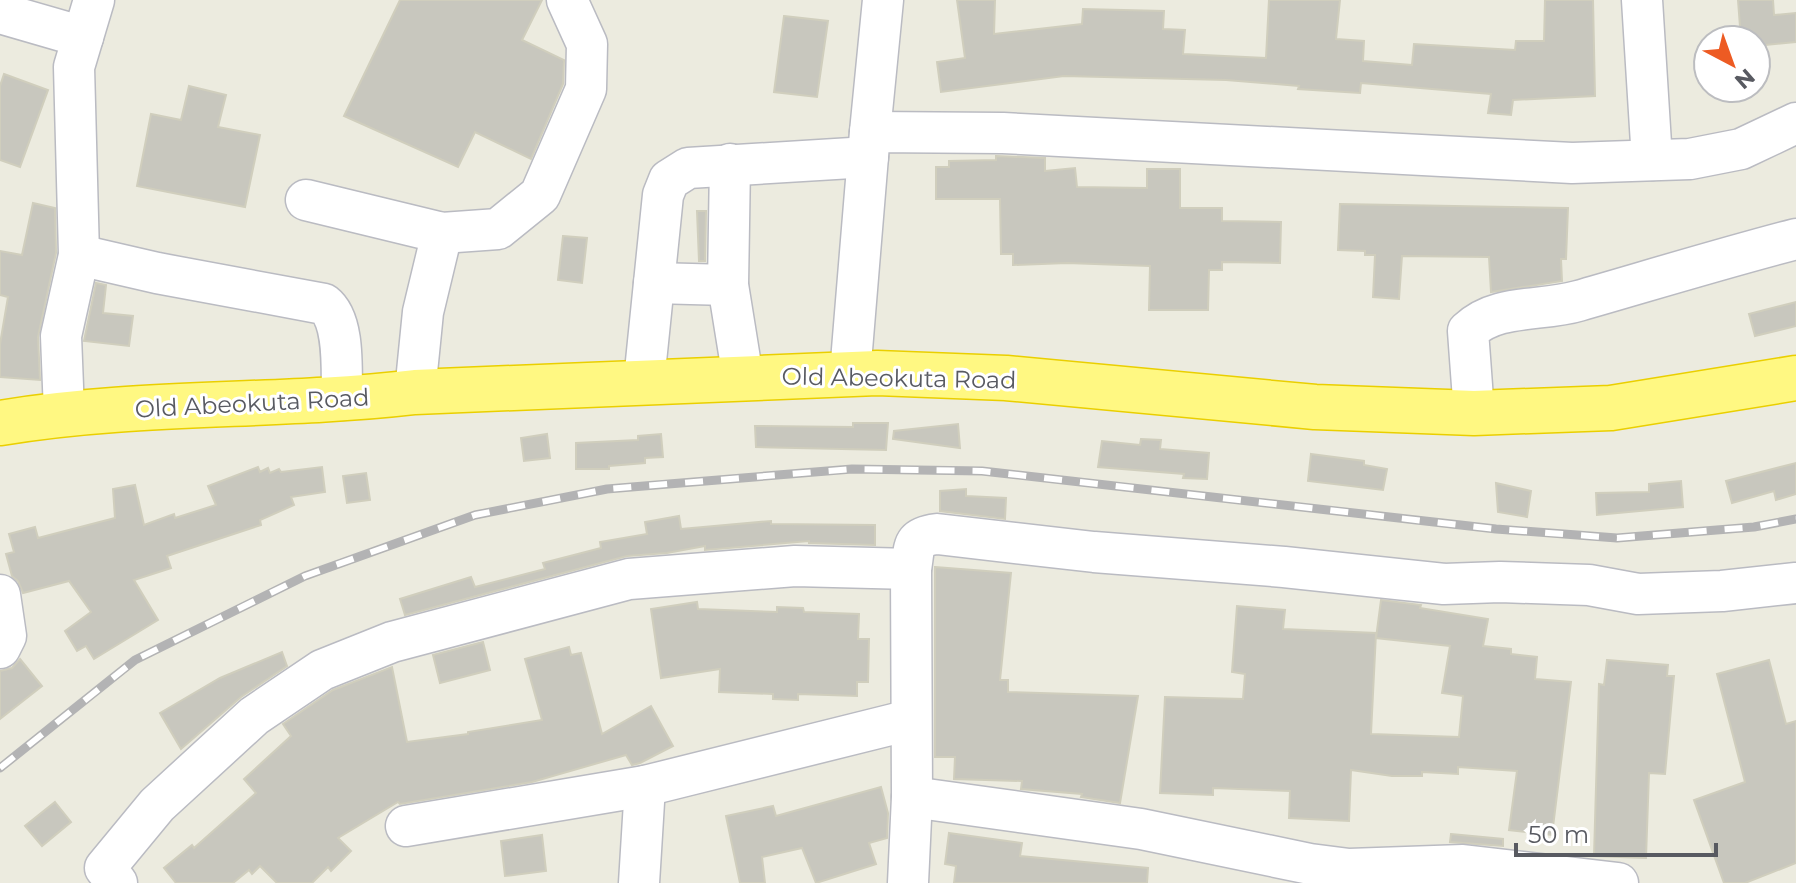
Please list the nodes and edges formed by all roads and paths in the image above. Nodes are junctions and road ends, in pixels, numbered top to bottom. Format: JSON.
{"nodes":[{"id":1,"x":567,"y":0,"type":"edge"},
{"id":2,"x":883,"y":0,"type":"edge"},
{"id":3,"x":1642,"y":0,"type":"edge"},
{"id":4,"x":0,"y":13,"type":"edge"},
{"id":5,"x":88,"y":19,"type":"edge"},
{"id":6,"x":1796,"y":123,"type":"edge"},
{"id":7,"x":869,"y":145,"type":"junction"},
{"id":8,"x":1652,"y":160,"type":"junction"},
{"id":9,"x":730,"y":164,"type":"junction"},
{"id":10,"x":306,"y":200,"type":"dead end"},
{"id":11,"x":442,"y":233,"type":"junction"},
{"id":12,"x":1796,"y":239,"type":"edge"},
{"id":13,"x":79,"y":255,"type":"junction"},
{"id":14,"x":654,"y":283,"type":"junction"},
{"id":15,"x":728,"y":285,"type":"junction"},
{"id":16,"x":850,"y":374,"type":"junction"},
{"id":17,"x":743,"y":378,"type":"junction"},
{"id":18,"x":1796,"y":378,"type":"edge"},
{"id":19,"x":644,"y":381,"type":"junction"},
{"id":20,"x":415,"y":392,"type":"junction"},
{"id":21,"x":342,"y":400,"type":"junction"},
{"id":22,"x":64,"y":412,"type":"junction"},
{"id":23,"x":1474,"y":413,"type":"junction"},
{"id":24,"x":0,"y":423,"type":"edge"},
{"id":25,"x":911,"y":569,"type":"junction"},
{"id":26,"x":1796,"y":583,"type":"edge"},
{"id":27,"x":0,"y":595,"type":"edge"},
{"id":28,"x":0,"y":648,"type":"edge"},
{"id":29,"x":910,"y":720,"type":"junction"},
{"id":30,"x":645,"y":786,"type":"junction"},
{"id":31,"x":912,"y":797,"type":"junction"},
{"id":32,"x":406,"y":826,"type":"dead end"},
{"id":33,"x":1234,"y":866,"type":"edge"},
{"id":34,"x":104,"y":878,"type":"edge"},
{"id":35,"x":639,"y":883,"type":"edge"},
{"id":36,"x":908,"y":883,"type":"edge"},
{"id":37,"x":1618,"y":883,"type":"edge"}],
"edges":[{"from":1,"to":11,"type":"street"},
{"from":2,"to":7,"type":"street"},
{"from":3,"to":8,"type":"street"},
{"from":4,"to":5,"type":"street"},
{"from":5,"to":13,"type":"street"},
{"from":6,"to":8,"type":"street"},
{"from":7,"to":8,"type":"street"},
{"from":7,"to":9,"type":"street"},
{"from":7,"to":16,"type":"street"},
{"from":9,"to":14,"type":"street"},
{"from":9,"to":15,"type":"street"},
{"from":10,"to":11,"type":"street"},
{"from":11,"to":20,"type":"street"},
{"from":12,"to":23,"type":"street"},
{"from":13,"to":21,"type":"street"},
{"from":13,"to":22,"type":"street"},
{"from":14,"to":15,"type":"street"},
{"from":14,"to":19,"type":"street"},
{"from":15,"to":17,"type":"street"},
{"from":16,"to":17,"type":"highway","name":"Old Abeokuta Road"},
{"from":16,"to":23,"type":"highway","name":"Old Abeokuta Road"},
{"from":17,"to":19,"type":"highway","name":"Old Abeokuta Road"},
{"from":18,"to":23,"type":"highway","name":"Old Abeokuta Road"},
{"from":19,"to":20,"type":"highway","name":"Old Abeokuta Road"},
{"from":20,"to":21,"type":"highway","name":"Old Abeokuta Road"},
{"from":21,"to":22,"type":"highway","name":"Old Abeokuta Road"},
{"from":22,"to":24,"type":"highway","name":"Old Abeokuta Road"},
{"from":25,"to":26,"type":"street"},
{"from":25,"to":29,"type":"street"},
{"from":25,"to":34,"type":"street"},
{"from":27,"to":28,"type":"street"},
{"from":29,"to":30,"type":"street"},
{"from":29,"to":31,"type":"street"},
{"from":30,"to":32,"type":"street"},
{"from":30,"to":35,"type":"street"},
{"from":31,"to":33,"type":"street"},
{"from":31,"to":36,"type":"street"},
{"from":33,"to":37,"type":"street"}]}
